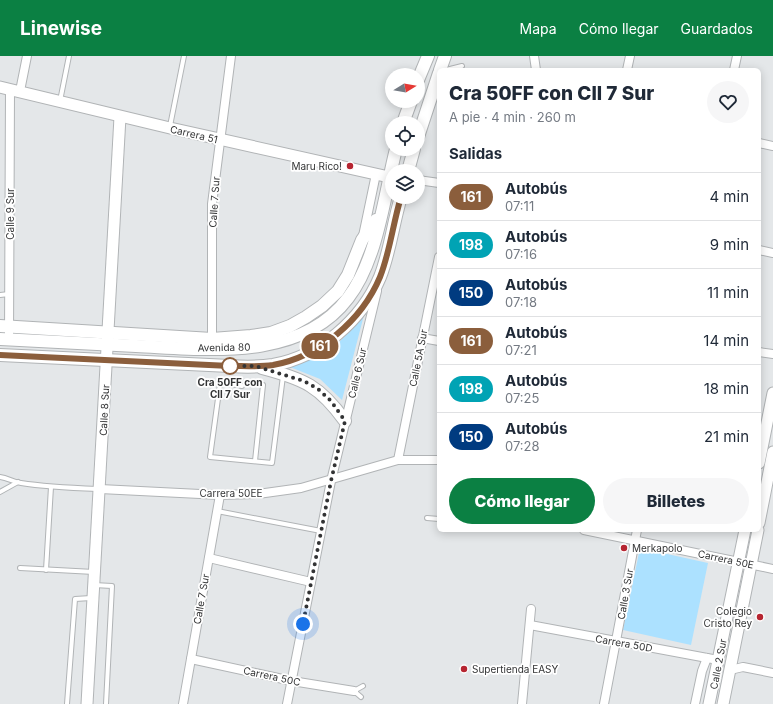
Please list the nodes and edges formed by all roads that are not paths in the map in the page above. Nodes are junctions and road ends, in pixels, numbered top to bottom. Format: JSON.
{"nodes":[{"id":1,"x":27,"y":56,"type":"edge"},
{"id":2,"x":69,"y":56,"type":"edge"},
{"id":3,"x":184,"y":56,"type":"edge"},
{"id":4,"x":231,"y":56,"type":"edge"},
{"id":5,"x":423,"y":56,"type":"edge"},
{"id":6,"x":428,"y":56,"type":"edge"},
{"id":7,"x":446,"y":56,"type":"edge"},
{"id":8,"x":534,"y":56,"type":"edge"},
{"id":9,"x":630,"y":56,"type":"edge"},
{"id":10,"x":737,"y":56,"type":"edge"},
{"id":11,"x":462,"y":66,"type":"dead end"},
{"id":12,"x":420,"y":68,"type":"edge"},
{"id":13,"x":423,"y":68,"type":"edge"},
{"id":14,"x":442,"y":68,"type":"edge"},
{"id":15,"x":455,"y":68,"type":"edge"},
{"id":16,"x":536,"y":68,"type":"edge"},
{"id":17,"x":627,"y":68,"type":"edge"},
{"id":18,"x":734,"y":68,"type":"edge"},
{"id":19,"x":437,"y":81,"type":"edge"},
{"id":20,"x":10,"y":89,"type":"edge"},
{"id":21,"x":60,"y":101,"type":"junction"},
{"id":22,"x":425,"y":116,"type":"edge"},
{"id":23,"x":120,"y":117,"type":"junction"},
{"id":24,"x":170,"y":128,"type":"junction"},
{"id":25,"x":219,"y":140,"type":"junction"},
{"id":26,"x":761,"y":143,"type":"edge"},
{"id":27,"x":773,"y":146,"type":"edge"},
{"id":28,"x":376,"y":174,"type":"junction"},
{"id":29,"x":385,"y":176,"type":"edge"},
{"id":30,"x":425,"y":181,"type":"edge"},
{"id":31,"x":437,"y":183,"type":"edge"},
{"id":32,"x":385,"y":196,"type":"edge"},
{"id":33,"x":399,"y":204,"type":"edge"},
{"id":34,"x":381,"y":214,"type":"junction"},
{"id":35,"x":362,"y":240,"type":"junction"},
{"id":36,"x":761,"y":250,"type":"edge"},
{"id":37,"x":773,"y":253,"type":"edge"},
{"id":38,"x":437,"y":267,"type":"edge"},
{"id":39,"x":380,"y":277,"type":"junction"},
{"id":40,"x":9,"y":294,"type":"junction"},
{"id":41,"x":0,"y":295,"type":"edge"},
{"id":42,"x":3,"y":324,"type":"edge"},
{"id":43,"x":108,"y":338,"type":"junction"},
{"id":44,"x":422,"y":338,"type":"junction"},
{"id":45,"x":4,"y":339,"type":"edge"},
{"id":46,"x":437,"y":342,"type":"edge"},
{"id":47,"x":212,"y":344,"type":"junction"},
{"id":48,"x":761,"y":352,"type":"edge"},
{"id":49,"x":773,"y":354,"type":"edge"},
{"id":50,"x":0,"y":355,"type":"edge"},
{"id":51,"x":107,"y":360,"type":"junction"},
{"id":52,"x":255,"y":366,"type":"junction"},
{"id":53,"x":283,"y":374,"type":"junction"},
{"id":54,"x":263,"y":385,"type":"dead end"},
{"id":55,"x":242,"y":386,"type":"dead end"},
{"id":56,"x":773,"y":393,"type":"edge"},
{"id":57,"x":345,"y":421,"type":"junction"},
{"id":58,"x":766,"y":456,"type":"edge"},
{"id":59,"x":398,"y":460,"type":"junction"},
{"id":60,"x":437,"y":460,"type":"edge"},
{"id":61,"x":255,"y":461,"type":"junction"},
{"id":62,"x":0,"y":477,"type":"edge"},
{"id":63,"x":331,"y":481,"type":"junction"},
{"id":64,"x":18,"y":482,"type":"junction"},
{"id":65,"x":51,"y":487,"type":"junction"},
{"id":66,"x":100,"y":489,"type":"junction"},
{"id":67,"x":0,"y":492,"type":"edge"},
{"id":68,"x":220,"y":495,"type":"junction"},
{"id":69,"x":761,"y":504,"type":"edge"},
{"id":70,"x":217,"y":511,"type":"junction"},
{"id":71,"x":427,"y":518,"type":"dead end"},
{"id":72,"x":437,"y":519,"type":"edge"},
{"id":73,"x":321,"y":531,"type":"junction"},
{"id":74,"x":594,"y":532,"type":"edge"},
{"id":75,"x":637,"y":532,"type":"edge"},
{"id":76,"x":745,"y":532,"type":"edge"},
{"id":77,"x":758,"y":532,"type":"edge"},
{"id":78,"x":635,"y":540,"type":"junction"},
{"id":79,"x":209,"y":558,"type":"junction"},
{"id":80,"x":738,"y":562,"type":"junction"},
{"id":81,"x":751,"y":564,"type":"junction"},
{"id":82,"x":20,"y":568,"type":"dead end"},
{"id":83,"x":773,"y":569,"type":"edge"},
{"id":84,"x":46,"y":570,"type":"junction"},
{"id":85,"x":94,"y":572,"type":"junction"},
{"id":86,"x":311,"y":582,"type":"junction"},
{"id":87,"x":94,"y":585,"type":"junction"},
{"id":88,"x":93,"y":598,"type":"junction"},
{"id":89,"x":531,"y":609,"type":"dead end"},
{"id":90,"x":530,"y":625,"type":"junction"},
{"id":91,"x":616,"y":641,"type":"junction"},
{"id":92,"x":733,"y":657,"type":"junction"},
{"id":93,"x":707,"y":658,"type":"junction"},
{"id":94,"x":191,"y":659,"type":"junction"},
{"id":95,"x":718,"y":660,"type":"junction"},
{"id":96,"x":743,"y":667,"type":"junction"},
{"id":97,"x":730,"y":670,"type":"junction"},
{"id":98,"x":773,"y":673,"type":"edge"},
{"id":99,"x":292,"y":681,"type":"junction"},
{"id":100,"x":363,"y":686,"type":"dead end"},
{"id":101,"x":354,"y":691,"type":"junction"},
{"id":102,"x":361,"y":697,"type":"dead end"},
{"id":103,"x":67,"y":704,"type":"edge"},
{"id":104,"x":87,"y":704,"type":"edge"},
{"id":105,"x":106,"y":704,"type":"edge"},
{"id":106,"x":183,"y":704,"type":"edge"},
{"id":107,"x":287,"y":704,"type":"edge"},
{"id":108,"x":522,"y":704,"type":"edge"},
{"id":109,"x":604,"y":704,"type":"edge"},
{"id":110,"x":695,"y":704,"type":"edge"},
{"id":111,"x":709,"y":704,"type":"edge"},
{"id":112,"x":723,"y":704,"type":"edge"}],
"edges":[{"from":1,"to":20,"type":"street","name":"Calle 9 Sur"},
{"from":2,"to":21,"type":"lane"},
{"from":3,"to":24,"type":"lane"},
{"from":4,"to":25,"type":"street","name":"Calle 7 Sur"},
{"from":5,"to":12,"type":"main road"},
{"from":6,"to":13,"type":"main road"},
{"from":7,"to":14,"type":"main road"},
{"from":8,"to":16,"type":"street"},
{"from":9,"to":17,"type":"street"},
{"from":10,"to":18,"type":"street"},
{"from":11,"to":15,"type":"lane"},
{"from":19,"to":22,"type":"main road"},
{"from":20,"to":21,"type":"street","name":"Carrera 51"},
{"from":20,"to":40,"type":"street","name":"Calle 9 Sur"},
{"from":21,"to":23,"type":"street","name":"Carrera 51"},
{"from":23,"to":24,"type":"street","name":"Carrera 51"},
{"from":23,"to":43,"type":"street","name":"Calle 8 Sur"},
{"from":24,"to":25,"type":"street","name":"Carrera 51"},
{"from":25,"to":28,"type":"street","name":"Carrera 51"},
{"from":25,"to":47,"type":"street","name":"Calle 7 Sur"},
{"from":26,"to":27,"type":"street"},
{"from":28,"to":29,"type":"street","name":"Carrera 51"},
{"from":28,"to":35,"type":"street"},
{"from":30,"to":31,"type":"street"},
{"from":32,"to":34,"type":"main road","name":"Avenida 80"},
{"from":33,"to":39,"type":"main road","name":"Avenida 80"},
{"from":34,"to":35,"type":"main road","name":"Avenida 80"},
{"from":34,"to":47,"type":"main road","name":"Avenida 80"},
{"from":35,"to":47,"type":"main road","name":"Avenida 80"},
{"from":36,"to":37,"type":"street"},
{"from":38,"to":44,"type":"street","name":"Calle 5A Sur"},
{"from":39,"to":52,"type":"main road","name":"Avenida 80"},
{"from":39,"to":57,"type":"street","name":"Calle 6 Sur"},
{"from":40,"to":41,"type":"lane"},
{"from":40,"to":42,"type":"street","name":"Calle 9 Sur"},
{"from":42,"to":43,"type":"main road","name":"Avenida 80"},
{"from":42,"to":45,"type":"street","name":"Calle 9 Sur"},
{"from":43,"to":45,"type":"main road","name":"Avenida 80"},
{"from":43,"to":47,"type":"main road","name":"Avenida 80"},
{"from":43,"to":51,"type":"street","name":"Calle 8 Sur"},
{"from":44,"to":46,"type":"street"},
{"from":44,"to":59,"type":"street","name":"Calle 5A Sur"},
{"from":48,"to":49,"type":"street"},
{"from":50,"to":51,"type":"main road","name":"Avenida 80"},
{"from":51,"to":52,"type":"main road","name":"Avenida 80"},
{"from":51,"to":66,"type":"street","name":"Calle 8 Sur"},
{"from":52,"to":53,"type":"main road"},
{"from":53,"to":57,"type":"main road"},
{"from":53,"to":61,"type":"lane"},
{"from":54,"to":61,"type":"lane"},
{"from":55,"to":61,"type":"lane"},
{"from":56,"to":58,"type":"street"},
{"from":57,"to":63,"type":"street","name":"Calle 6 Sur"},
{"from":58,"to":69,"type":"street"},
{"from":59,"to":60,"type":"street","name":"Carrera 50EE"},
{"from":59,"to":63,"type":"street","name":"Carrera 50EE"},
{"from":62,"to":64,"type":"lane","name":"Carrera 50EE"},
{"from":63,"to":68,"type":"street","name":"Carrera 50EE"},
{"from":63,"to":73,"type":"street","name":"Calle 6 Sur"},
{"from":64,"to":65,"type":"lane","name":"Carrera 50EE"},
{"from":64,"to":67,"type":"lane"},
{"from":65,"to":66,"type":"lane","name":"Carrera 50EE"},
{"from":65,"to":84,"type":"lane"},
{"from":66,"to":68,"type":"street","name":"Carrera 50EE"},
{"from":66,"to":85,"type":"street","name":"Calle 8 Sur"},
{"from":68,"to":70,"type":"street","name":"Calle 7 Sur"},
{"from":70,"to":73,"type":"lane"},
{"from":70,"to":79,"type":"street","name":"Calle 7 Sur"},
{"from":71,"to":72,"type":"lane"},
{"from":73,"to":86,"type":"street","name":"Calle 6 Sur"},
{"from":74,"to":78,"type":"street","name":"Carrera 50E"},
{"from":75,"to":78,"type":"street","name":"Calle 3 Sur"},
{"from":76,"to":80,"type":"street","name":"Calle 2 Sur"},
{"from":77,"to":81,"type":"street","name":"Calle 2 Sur"},
{"from":78,"to":80,"type":"street","name":"Carrera 50E"},
{"from":78,"to":91,"type":"street","name":"Calle 3 Sur"},
{"from":79,"to":86,"type":"street"},
{"from":79,"to":94,"type":"street","name":"Calle 7 Sur"},
{"from":80,"to":81,"type":"street","name":"Carrera 50E"},
{"from":80,"to":95,"type":"street","name":"Calle 2 Sur"},
{"from":81,"to":83,"type":"street","name":"Carrera 50E"},
{"from":81,"to":92,"type":"street","name":"Calle 2 Sur"},
{"from":82,"to":84,"type":"lane"},
{"from":84,"to":85,"type":"lane"},
{"from":85,"to":87,"type":"street","name":"Calle 8 Sur"},
{"from":86,"to":99,"type":"street","name":"Calle 6 Sur"},
{"from":87,"to":88,"type":"street","name":"Calle 8 Sur"},
{"from":87,"to":105,"type":"lane"},
{"from":88,"to":103,"type":"lane"},
{"from":88,"to":104,"type":"street","name":"Calle 8 Sur"},
{"from":89,"to":90,"type":"street"},
{"from":90,"to":91,"type":"street","name":"Carrera 50D"},
{"from":90,"to":108,"type":"street"},
{"from":91,"to":93,"type":"street","name":"Carrera 50D"},
{"from":91,"to":109,"type":"street","name":"Calle 3 Sur"},
{"from":92,"to":96,"type":"street"},
{"from":92,"to":97,"type":"street","name":"Calle 2 Sur"},
{"from":93,"to":95,"type":"street","name":"Carrera 50D"},
{"from":93,"to":110,"type":"street","name":"Calle 2 Sur"},
{"from":94,"to":99,"type":"street","name":"Carrera 50C"},
{"from":94,"to":106,"type":"street","name":"Calle 7 Sur"},
{"from":95,"to":111,"type":"street","name":"Calle 2 Sur"},
{"from":96,"to":97,"type":"street"},
{"from":96,"to":98,"type":"street"},
{"from":97,"to":112,"type":"street","name":"Calle 2 Sur"},
{"from":99,"to":101,"type":"street","name":"Carrera 50C"},
{"from":99,"to":107,"type":"street","name":"Calle 6 Sur"},
{"from":100,"to":101,"type":"lane"},
{"from":101,"to":102,"type":"lane"}]}
